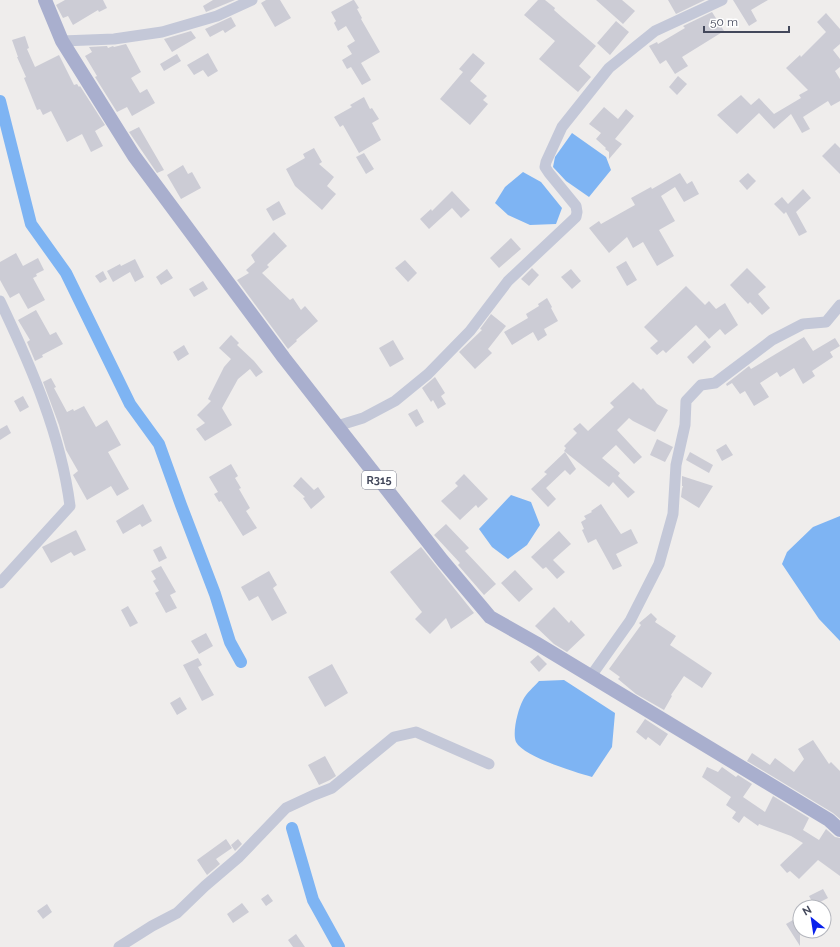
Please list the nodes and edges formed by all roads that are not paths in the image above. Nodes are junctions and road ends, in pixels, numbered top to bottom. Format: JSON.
{"nodes":[{"id":1,"x":45,"y":0,"type":"edge"},
{"id":2,"x":252,"y":0,"type":"edge"},
{"id":3,"x":722,"y":0,"type":"edge"},
{"id":4,"x":62,"y":41,"type":"junction"},
{"id":5,"x":0,"y":301,"type":"edge"},
{"id":6,"x":840,"y":306,"type":"edge"},
{"id":7,"x":337,"y":426,"type":"junction"},
{"id":8,"x":0,"y":583,"type":"edge"},
{"id":9,"x":591,"y":676,"type":"junction"},
{"id":10,"x":489,"y":764,"type":"dead end"},
{"id":11,"x":840,"y":830,"type":"edge"},
{"id":12,"x":119,"y":947,"type":"edge"}],
"edges":[{"from":1,"to":4,"type":"main road","number":"R315"},
{"from":2,"to":4,"type":"street"},
{"from":3,"to":7,"type":"street"},
{"from":4,"to":7,"type":"main road","number":"R315"},
{"from":5,"to":8,"type":"street"},
{"from":6,"to":9,"type":"street"},
{"from":7,"to":9,"type":"main road","number":"R315"},
{"from":9,"to":11,"type":"main road","number":"R315"},
{"from":10,"to":12,"type":"street"}]}
